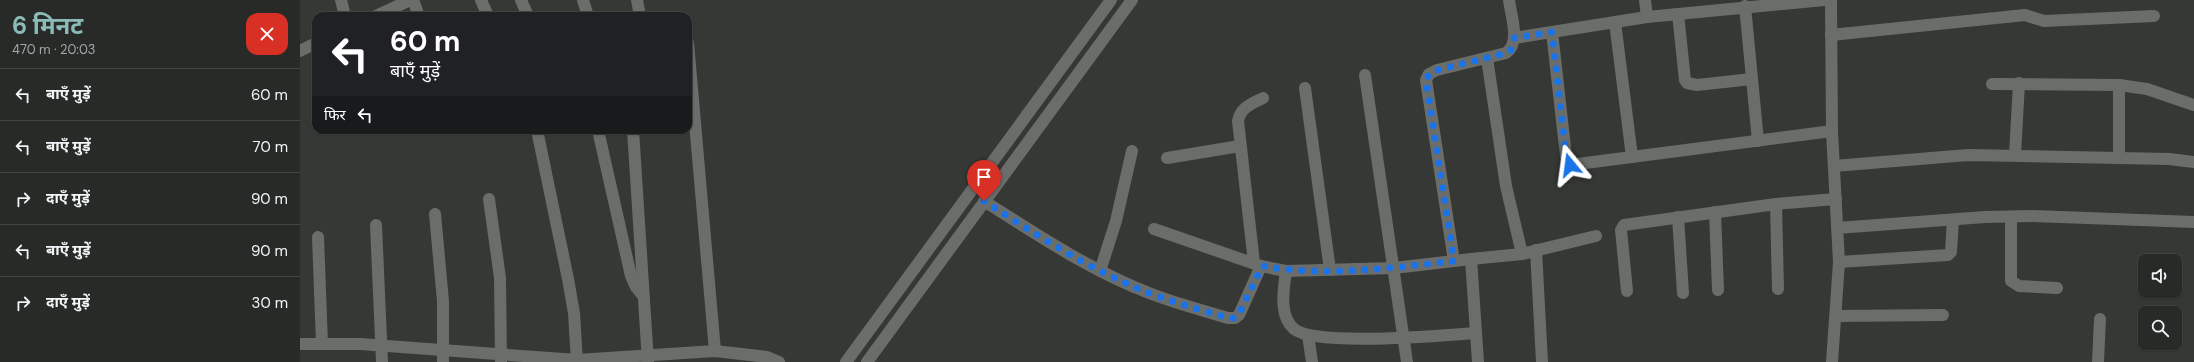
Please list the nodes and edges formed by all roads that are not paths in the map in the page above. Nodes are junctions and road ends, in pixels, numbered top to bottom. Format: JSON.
{"nodes":[{"id":1,"x":341,"y":0,"type":"edge"},
{"id":2,"x":410,"y":0,"type":"edge"},
{"id":3,"x":413,"y":0,"type":"edge"},
{"id":4,"x":481,"y":0,"type":"edge"},
{"id":5,"x":521,"y":0,"type":"edge"},
{"id":6,"x":583,"y":0,"type":"edge"},
{"id":7,"x":637,"y":0,"type":"edge"},
{"id":8,"x":1111,"y":0,"type":"edge"},
{"id":9,"x":1132,"y":0,"type":"edge"},
{"id":10,"x":1509,"y":0,"type":"edge"},
{"id":11,"x":1645,"y":0,"type":"edge"},
{"id":12,"x":1824,"y":0,"type":"edge"},
{"id":13,"x":1831,"y":0,"type":"edge"},
{"id":14,"x":1777,"y":2,"type":"edge"},
{"id":15,"x":1709,"y":5,"type":"edge"},
{"id":16,"x":1745,"y":6,"type":"junction"},
{"id":17,"x":344,"y":12,"type":"edge"},
{"id":18,"x":384,"y":12,"type":"edge"},
{"id":19,"x":418,"y":12,"type":"edge"},
{"id":20,"x":486,"y":12,"type":"edge"},
{"id":21,"x":526,"y":12,"type":"edge"},
{"id":22,"x":587,"y":12,"type":"edge"},
{"id":23,"x":639,"y":12,"type":"edge"},
{"id":24,"x":1678,"y":14,"type":"junction"},
{"id":25,"x":2154,"y":16,"type":"dead end"},
{"id":26,"x":1647,"y":17,"type":"junction"},
{"id":27,"x":1615,"y":22,"type":"junction"},
{"id":28,"x":1552,"y":32,"type":"junction"},
{"id":29,"x":1831,"y":35,"type":"junction"},
{"id":30,"x":1514,"y":38,"type":"junction"},
{"id":31,"x":312,"y":45,"type":"edge"},
{"id":32,"x":300,"y":51,"type":"edge"},
{"id":33,"x":1487,"y":58,"type":"junction"},
{"id":34,"x":1365,"y":75,"type":"dead end"},
{"id":35,"x":1752,"y":79,"type":"junction"},
{"id":36,"x":2019,"y":83,"type":"junction"},
{"id":37,"x":1992,"y":84,"type":"dead end"},
{"id":38,"x":2119,"y":85,"type":"junction"},
{"id":39,"x":1305,"y":88,"type":"dead end"},
{"id":40,"x":692,"y":89,"type":"edge"},
{"id":41,"x":1263,"y":98,"type":"dead end"},
{"id":42,"x":2194,"y":105,"type":"edge"},
{"id":43,"x":1832,"y":132,"type":"junction"},
{"id":44,"x":538,"y":134,"type":"edge"},
{"id":45,"x":599,"y":134,"type":"edge"},
{"id":46,"x":633,"y":134,"type":"edge"},
{"id":47,"x":1758,"y":141,"type":"junction"},
{"id":48,"x":1240,"y":146,"type":"junction"},
{"id":49,"x":1132,"y":152,"type":"dead end"},
{"id":50,"x":2015,"y":155,"type":"junction"},
{"id":51,"x":1632,"y":157,"type":"junction"},
{"id":52,"x":1168,"y":158,"type":"dead end"},
{"id":53,"x":2119,"y":158,"type":"junction"},
{"id":54,"x":2194,"y":162,"type":"edge"},
{"id":55,"x":1834,"y":166,"type":"junction"},
{"id":56,"x":489,"y":199,"type":"dead end"},
{"id":57,"x":1836,"y":199,"type":"junction"},
{"id":58,"x":984,"y":201,"type":"junction"},
{"id":59,"x":1776,"y":204,"type":"junction"},
{"id":60,"x":1715,"y":212,"type":"junction"},
{"id":61,"x":435,"y":214,"type":"dead end"},
{"id":62,"x":1678,"y":217,"type":"junction"},
{"id":63,"x":2011,"y":217,"type":"junction"},
{"id":64,"x":1953,"y":220,"type":"junction"},
{"id":65,"x":2194,"y":222,"type":"edge"},
{"id":66,"x":376,"y":225,"type":"dead end"},
{"id":67,"x":1838,"y":228,"type":"junction"},
{"id":68,"x":1154,"y":229,"type":"dead end"},
{"id":69,"x":1596,"y":236,"type":"dead end"},
{"id":70,"x":318,"y":237,"type":"dead end"},
{"id":71,"x":1536,"y":250,"type":"junction"},
{"id":72,"x":1522,"y":254,"type":"junction"},
{"id":73,"x":1471,"y":259,"type":"junction"},
{"id":74,"x":1454,"y":261,"type":"junction"},
{"id":75,"x":1839,"y":262,"type":"junction"},
{"id":76,"x":1258,"y":265,"type":"junction"},
{"id":77,"x":1394,"y":268,"type":"junction"},
{"id":78,"x":1286,"y":270,"type":"junction"},
{"id":79,"x":1330,"y":270,"type":"junction"},
{"id":80,"x":1100,"y":271,"type":"junction"},
{"id":81,"x":2057,"y":288,"type":"dead end"},
{"id":82,"x":1778,"y":289,"type":"dead end"},
{"id":83,"x":1718,"y":290,"type":"dead end"},
{"id":84,"x":1627,"y":291,"type":"dead end"},
{"id":85,"x":1683,"y":293,"type":"dead end"},
{"id":86,"x":644,"y":297,"type":"junction"},
{"id":87,"x":1943,"y":315,"type":"dead end"},
{"id":88,"x":1836,"y":316,"type":"junction"},
{"id":89,"x":2100,"y":319,"type":"dead end"},
{"id":90,"x":1476,"y":332,"type":"junction"},
{"id":91,"x":1308,"y":335,"type":"junction"},
{"id":92,"x":1404,"y":337,"type":"junction"},
{"id":93,"x":300,"y":344,"type":"edge"},
{"id":94,"x":322,"y":344,"type":"junction"},
{"id":95,"x":382,"y":345,"type":"junction"},
{"id":96,"x":444,"y":349,"type":"junction"},
{"id":97,"x":715,"y":352,"type":"junction"},
{"id":98,"x":501,"y":358,"type":"edge"},
{"id":99,"x":648,"y":359,"type":"edge"},
{"id":100,"x":577,"y":361,"type":"edge"},
{"id":101,"x":382,"y":362,"type":"edge"},
{"id":102,"x":443,"y":362,"type":"edge"},
{"id":103,"x":779,"y":362,"type":"edge"},
{"id":104,"x":846,"y":362,"type":"edge"},
{"id":105,"x":867,"y":362,"type":"edge"},
{"id":106,"x":1312,"y":362,"type":"edge"},
{"id":107,"x":1407,"y":362,"type":"edge"},
{"id":108,"x":1478,"y":362,"type":"edge"},
{"id":109,"x":1542,"y":362,"type":"edge"},
{"id":110,"x":1832,"y":362,"type":"edge"},
{"id":111,"x":2098,"y":362,"type":"edge"}],
"edges":[{"from":1,"to":17,"type":"street"},
{"from":2,"to":18,"type":"street"},
{"from":3,"to":19,"type":"street"},
{"from":4,"to":20,"type":"street"},
{"from":5,"to":21,"type":"street"},
{"from":6,"to":22,"type":"street"},
{"from":7,"to":23,"type":"street"},
{"from":8,"to":104,"type":"street"},
{"from":9,"to":58,"type":"street"},
{"from":10,"to":30,"type":"street"},
{"from":11,"to":26,"type":"street"},
{"from":12,"to":14,"type":"street"},
{"from":13,"to":29,"type":"street"},
{"from":14,"to":16,"type":"street"},
{"from":15,"to":16,"type":"street"},
{"from":15,"to":24,"type":"street"},
{"from":16,"to":35,"type":"street"},
{"from":24,"to":26,"type":"street"},
{"from":24,"to":35,"type":"street"},
{"from":25,"to":29,"type":"street"},
{"from":26,"to":27,"type":"street"},
{"from":27,"to":28,"type":"street"},
{"from":27,"to":51,"type":"street"},
{"from":28,"to":30,"type":"street"},
{"from":28,"to":51,"type":"street"},
{"from":29,"to":43,"type":"street"},
{"from":30,"to":33,"type":"street"},
{"from":31,"to":32,"type":"street"},
{"from":33,"to":72,"type":"street"},
{"from":33,"to":74,"type":"street"},
{"from":34,"to":77,"type":"street"},
{"from":35,"to":47,"type":"street"},
{"from":36,"to":37,"type":"street"},
{"from":36,"to":38,"type":"street"},
{"from":36,"to":50,"type":"street"},
{"from":38,"to":42,"type":"street"},
{"from":38,"to":53,"type":"street"},
{"from":39,"to":79,"type":"street"},
{"from":40,"to":97,"type":"street"},
{"from":41,"to":48,"type":"street"},
{"from":43,"to":47,"type":"street"},
{"from":43,"to":55,"type":"street"},
{"from":44,"to":100,"type":"street"},
{"from":45,"to":86,"type":"street"},
{"from":46,"to":86,"type":"street"},
{"from":47,"to":51,"type":"street"},
{"from":48,"to":52,"type":"street"},
{"from":48,"to":76,"type":"street"},
{"from":49,"to":80,"type":"street"},
{"from":50,"to":53,"type":"street"},
{"from":50,"to":55,"type":"street"},
{"from":53,"to":54,"type":"street"},
{"from":55,"to":57,"type":"street"},
{"from":56,"to":98,"type":"street"},
{"from":57,"to":59,"type":"street"},
{"from":57,"to":67,"type":"street"},
{"from":58,"to":80,"type":"street"},
{"from":58,"to":105,"type":"street"},
{"from":59,"to":60,"type":"street"},
{"from":59,"to":82,"type":"street"},
{"from":60,"to":62,"type":"street"},
{"from":60,"to":83,"type":"street"},
{"from":61,"to":96,"type":"street"},
{"from":62,"to":84,"type":"street"},
{"from":62,"to":85,"type":"street"},
{"from":63,"to":64,"type":"street"},
{"from":63,"to":65,"type":"street"},
{"from":63,"to":81,"type":"street"},
{"from":64,"to":67,"type":"street"},
{"from":64,"to":75,"type":"street"},
{"from":66,"to":95,"type":"street"},
{"from":67,"to":75,"type":"street"},
{"from":68,"to":76,"type":"street"},
{"from":69,"to":71,"type":"street"},
{"from":70,"to":94,"type":"street"},
{"from":71,"to":72,"type":"street"},
{"from":71,"to":109,"type":"street"},
{"from":72,"to":73,"type":"street"},
{"from":73,"to":74,"type":"street"},
{"from":73,"to":90,"type":"street"},
{"from":74,"to":77,"type":"street"},
{"from":75,"to":88,"type":"street"},
{"from":76,"to":78,"type":"street"},
{"from":76,"to":80,"type":"street"},
{"from":77,"to":79,"type":"street"},
{"from":77,"to":92,"type":"street"},
{"from":78,"to":79,"type":"street"},
{"from":78,"to":91,"type":"street"},
{"from":86,"to":99,"type":"street"},
{"from":87,"to":88,"type":"street"},
{"from":88,"to":110,"type":"street"},
{"from":89,"to":111,"type":"street"},
{"from":90,"to":92,"type":"street"},
{"from":90,"to":108,"type":"street"},
{"from":91,"to":92,"type":"street"},
{"from":91,"to":106,"type":"street"},
{"from":92,"to":107,"type":"street"},
{"from":93,"to":94,"type":"street"},
{"from":94,"to":95,"type":"street"},
{"from":95,"to":96,"type":"street"},
{"from":95,"to":101,"type":"street"},
{"from":96,"to":98,"type":"street"},
{"from":96,"to":102,"type":"street"},
{"from":97,"to":99,"type":"street"},
{"from":97,"to":103,"type":"street"},
{"from":98,"to":100,"type":"street"},
{"from":99,"to":100,"type":"street"}]}
